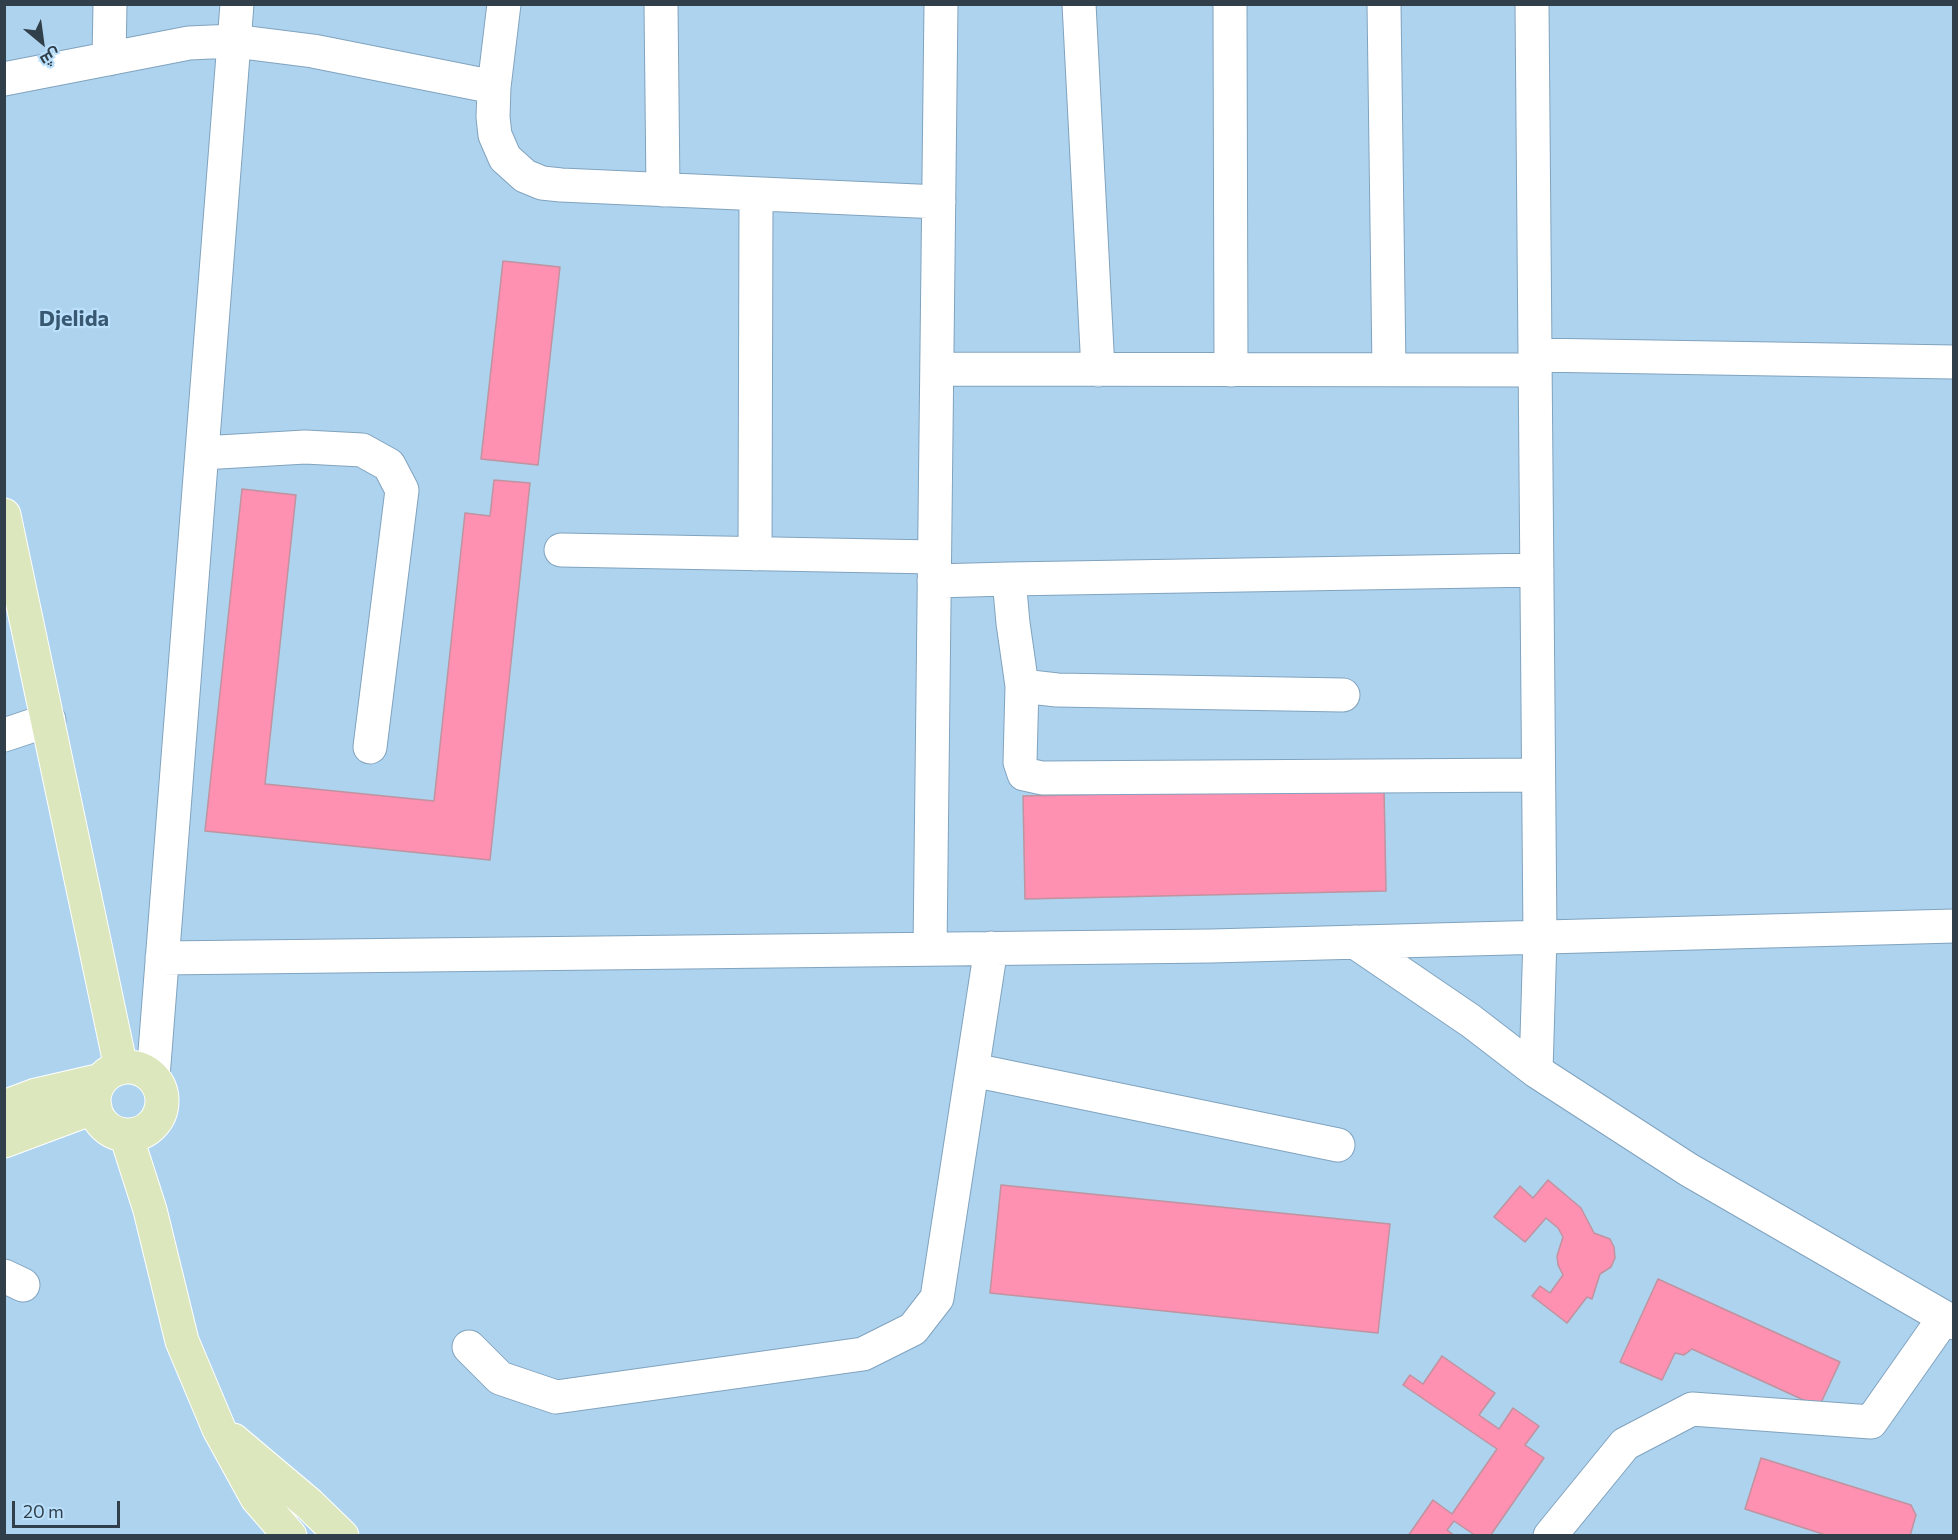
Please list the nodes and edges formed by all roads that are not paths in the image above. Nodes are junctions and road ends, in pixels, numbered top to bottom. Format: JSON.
{"nodes":[{"id":1,"x":110,"y":4,"type":"edge"},
{"id":2,"x":237,"y":4,"type":"edge"},
{"id":3,"x":504,"y":4,"type":"edge"},
{"id":4,"x":661,"y":4,"type":"edge"},
{"id":5,"x":941,"y":4,"type":"edge"},
{"id":6,"x":1079,"y":4,"type":"edge"},
{"id":7,"x":1230,"y":4,"type":"edge"},
{"id":8,"x":1384,"y":4,"type":"edge"},
{"id":9,"x":1532,"y":4,"type":"edge"},
{"id":10,"x":234,"y":41,"type":"junction"},
{"id":11,"x":110,"y":58,"type":"junction"},
{"id":12,"x":4,"y":79,"type":"edge"},
{"id":13,"x":494,"y":87,"type":"junction"},
{"id":14,"x":663,"y":190,"type":"junction"},
{"id":15,"x":756,"y":194,"type":"junction"},
{"id":16,"x":939,"y":202,"type":"junction"},
{"id":17,"x":1953,"y":362,"type":"edge"},
{"id":18,"x":1535,"y":363,"type":"junction"},
{"id":19,"x":937,"y":369,"type":"junction"},
{"id":20,"x":1098,"y":370,"type":"junction"},
{"id":21,"x":1231,"y":370,"type":"junction"},
{"id":22,"x":1389,"y":370,"type":"junction"},
{"id":23,"x":202,"y":453,"type":"junction"},
{"id":24,"x":4,"y":514,"type":"edge"},
{"id":25,"x":561,"y":550,"type":"dead end"},
{"id":26,"x":755,"y":554,"type":"junction"},
{"id":27,"x":934,"y":569,"type":"junction"},
{"id":28,"x":1537,"y":570,"type":"junction"},
{"id":29,"x":1009,"y":579,"type":"junction"},
{"id":30,"x":1022,"y":686,"type":"junction"},
{"id":31,"x":1342,"y":695,"type":"dead end"},
{"id":32,"x":49,"y":720,"type":"junction"},
{"id":33,"x":4,"y":735,"type":"edge"},
{"id":34,"x":370,"y":747,"type":"dead end"},
{"id":35,"x":1538,"y":775,"type":"junction"},
{"id":36,"x":1953,"y":926,"type":"edge"},
{"id":37,"x":1540,"y":937,"type":"junction"},
{"id":38,"x":1355,"y":942,"type":"junction"},
{"id":39,"x":991,"y":948,"type":"junction"},
{"id":40,"x":930,"y":949,"type":"junction"},
{"id":41,"x":162,"y":958,"type":"junction"},
{"id":42,"x":973,"y":1070,"type":"junction"},
{"id":43,"x":1536,"y":1071,"type":"junction"},
{"id":44,"x":153,"y":1077,"type":"junction"},
{"id":45,"x":105,"y":1085,"type":"junction"},
{"id":46,"x":4,"y":1107,"type":"edge"},
{"id":47,"x":126,"y":1135,"type":"junction"},
{"id":48,"x":4,"y":1141,"type":"edge"},
{"id":49,"x":1338,"y":1145,"type":"dead end"},
{"id":50,"x":1949,"y":1321,"type":"edge"},
{"id":51,"x":469,"y":1347,"type":"dead end"},
{"id":52,"x":219,"y":1429,"type":"junction"},
{"id":53,"x":290,"y":1536,"type":"edge"},
{"id":54,"x":342,"y":1536,"type":"edge"},
{"id":55,"x":1550,"y":1536,"type":"edge"}],
"edges":[{"from":1,"to":11,"type":"street"},
{"from":2,"to":10,"type":"street"},
{"from":3,"to":13,"type":"street"},
{"from":4,"to":14,"type":"street"},
{"from":5,"to":16,"type":"street"},
{"from":6,"to":20,"type":"street"},
{"from":7,"to":21,"type":"street"},
{"from":8,"to":22,"type":"street"},
{"from":9,"to":18,"type":"street"},
{"from":10,"to":11,"type":"street"},
{"from":10,"to":13,"type":"street"},
{"from":10,"to":23,"type":"street"},
{"from":11,"to":12,"type":"street"},
{"from":13,"to":14,"type":"street"},
{"from":14,"to":15,"type":"street"},
{"from":15,"to":16,"type":"street"},
{"from":15,"to":26,"type":"street"},
{"from":16,"to":19,"type":"street"},
{"from":17,"to":18,"type":"street"},
{"from":18,"to":22,"type":"street"},
{"from":18,"to":28,"type":"street"},
{"from":19,"to":20,"type":"street"},
{"from":19,"to":27,"type":"street"},
{"from":20,"to":21,"type":"street"},
{"from":21,"to":22,"type":"street"},
{"from":23,"to":34,"type":"street"},
{"from":23,"to":41,"type":"street"},
{"from":24,"to":32,"type":"main road"},
{"from":25,"to":26,"type":"street"},
{"from":26,"to":27,"type":"street"},
{"from":27,"to":29,"type":"street"},
{"from":27,"to":40,"type":"street"},
{"from":28,"to":29,"type":"street"},
{"from":28,"to":35,"type":"street"},
{"from":29,"to":30,"type":"street"},
{"from":30,"to":31,"type":"street"},
{"from":30,"to":35,"type":"street"},
{"from":32,"to":33,"type":"street"},
{"from":32,"to":45,"type":"main road"},
{"from":35,"to":37,"type":"street"},
{"from":36,"to":37,"type":"street"},
{"from":37,"to":38,"type":"street"},
{"from":37,"to":43,"type":"street"},
{"from":38,"to":39,"type":"street"},
{"from":38,"to":43,"type":"street"},
{"from":39,"to":40,"type":"street"},
{"from":39,"to":42,"type":"street"},
{"from":40,"to":41,"type":"street"},
{"from":41,"to":44,"type":"street"},
{"from":42,"to":49,"type":"street"},
{"from":42,"to":51,"type":"street"},
{"from":43,"to":50,"type":"street"},
{"from":44,"to":45,"type":"main road"},
{"from":44,"to":47,"type":"main road"},
{"from":45,"to":46,"type":"main road"},
{"from":45,"to":47,"type":"main road"},
{"from":45,"to":48,"type":"main road"},
{"from":47,"to":52,"type":"main road"},
{"from":50,"to":55,"type":"street"},
{"from":52,"to":53,"type":"main road"},
{"from":52,"to":54,"type":"main road"}]}
